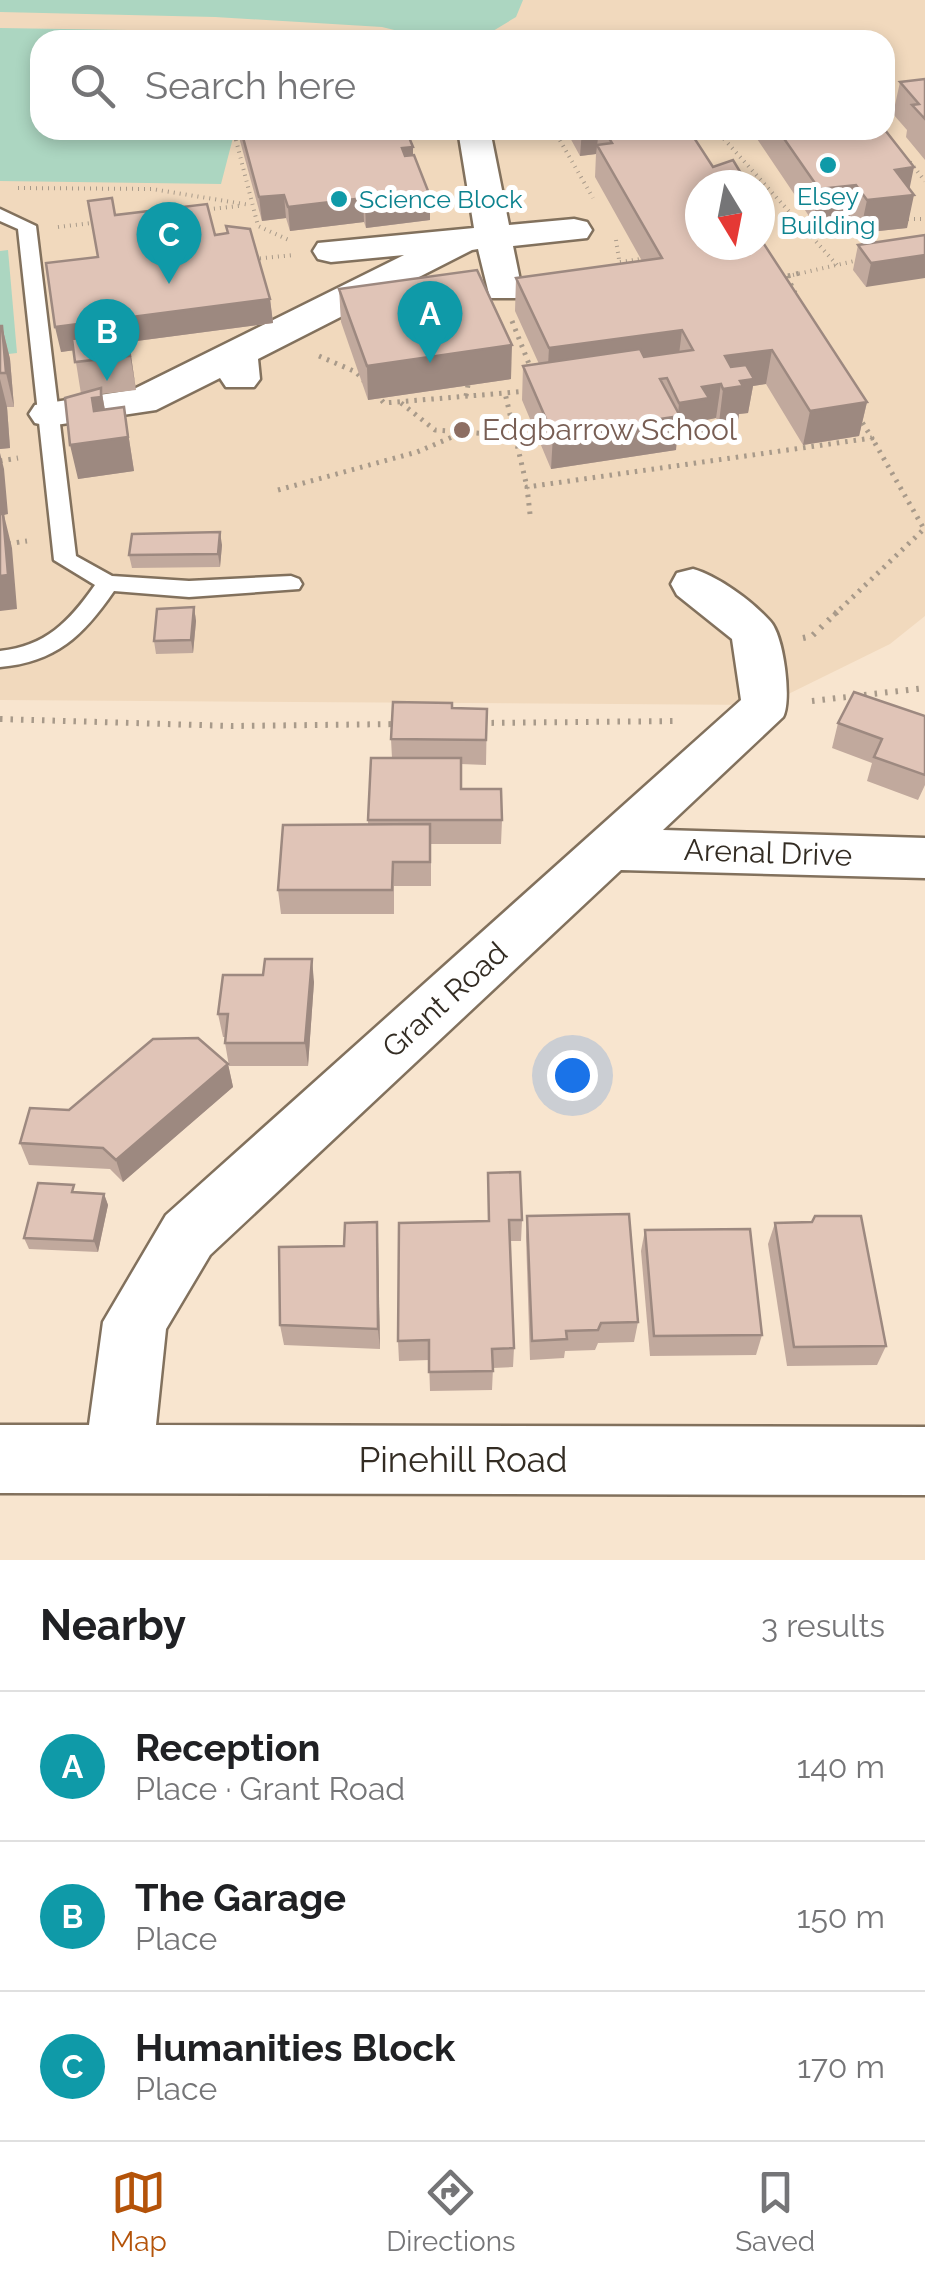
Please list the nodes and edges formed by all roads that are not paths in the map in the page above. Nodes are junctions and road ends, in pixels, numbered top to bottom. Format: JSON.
{"nodes":[{"id":1,"x":474,"y":140,"type":"edge"},
{"id":2,"x":5,"y":206,"type":"edge"},
{"id":3,"x":574,"y":230,"type":"dead end"},
{"id":4,"x":478,"y":238,"type":"junction"},
{"id":5,"x":331,"y":250,"type":"road end"},
{"id":6,"x":505,"y":298,"type":"road end"},
{"id":7,"x":49,"y":414,"type":"junction"},
{"id":8,"x":108,"y":583,"type":"junction"},
{"id":9,"x":292,"y":584,"type":"dead end"},
{"id":10,"x":692,"y":584,"type":"dead end"},
{"id":11,"x":0,"y":660,"type":"edge"},
{"id":12,"x":612,"y":848,"type":"junction"},
{"id":13,"x":925,"y":858,"type":"edge"},
{"id":14,"x":0,"y":1458,"type":"edge"},
{"id":15,"x":120,"y":1459,"type":"junction"},
{"id":16,"x":925,"y":1461,"type":"edge"}],
"edges":[{"from":1,"to":4,"type":"street"},
{"from":2,"to":7,"type":"lane"},
{"from":3,"to":4,"type":"street"},
{"from":4,"to":5,"type":"street"},
{"from":4,"to":6,"type":"street"},
{"from":4,"to":7,"type":"street"},
{"from":7,"to":8,"type":"lane"},
{"from":8,"to":9,"type":"lane"},
{"from":8,"to":11,"type":"lane"},
{"from":10,"to":12,"type":"street","name":"Grant Road"},
{"from":12,"to":13,"type":"street","name":"Arenal Drive"},
{"from":12,"to":15,"type":"street","name":"Grant Road"},
{"from":14,"to":15,"type":"street","name":"Pinehill Road"},
{"from":15,"to":16,"type":"street","name":"Pinehill Road"}]}
